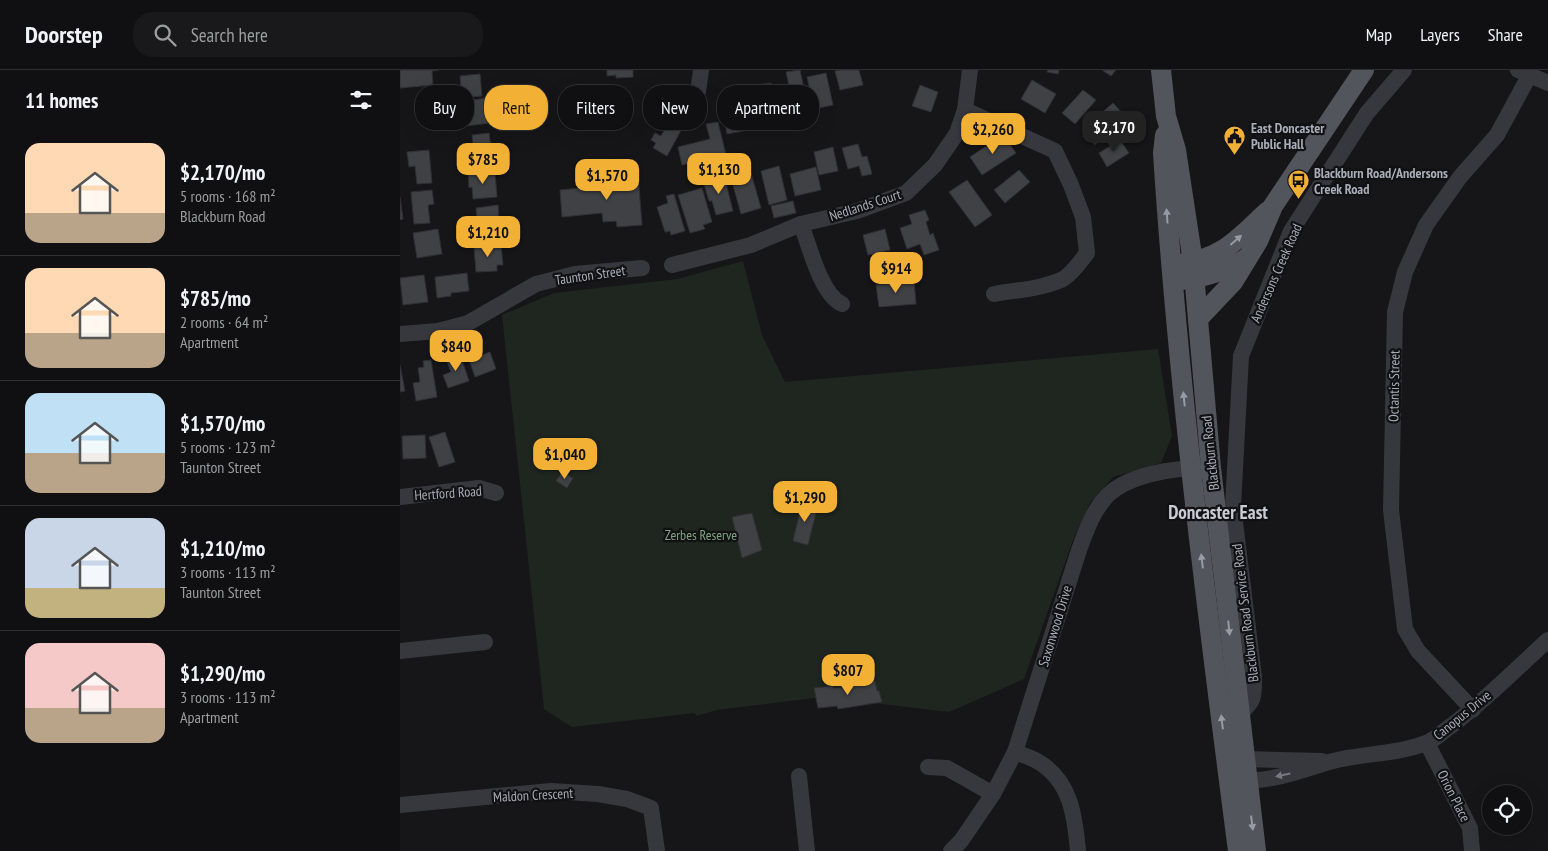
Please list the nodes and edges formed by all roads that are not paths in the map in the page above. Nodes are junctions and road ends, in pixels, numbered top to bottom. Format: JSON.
{"nodes":[{"id":1,"x":701,"y":70,"type":"edge"},
{"id":2,"x":970,"y":70,"type":"edge"},
{"id":3,"x":1161,"y":70,"type":"edge"},
{"id":4,"x":1364,"y":70,"type":"edge"},
{"id":5,"x":1404,"y":70,"type":"edge"},
{"id":6,"x":1524,"y":73,"type":"edge"},
{"id":7,"x":1548,"y":83,"type":"edge"},
{"id":8,"x":699,"y":85,"type":"edge"},
{"id":9,"x":965,"y":110,"type":"junction"},
{"id":10,"x":1166,"y":116,"type":"junction"},
{"id":11,"x":1273,"y":206,"type":"junction"},
{"id":12,"x":801,"y":224,"type":"junction"},
{"id":13,"x":1247,"y":258,"type":"junction"},
{"id":14,"x":672,"y":264,"type":"dead end"},
{"id":15,"x":642,"y":268,"type":"dead end"},
{"id":16,"x":1194,"y":270,"type":"junction"},
{"id":17,"x":1172,"y":281,"type":"junction"},
{"id":18,"x":994,"y":294,"type":"dead end"},
{"id":19,"x":842,"y":304,"type":"dead end"},
{"id":20,"x":1198,"y":319,"type":"junction"},
{"id":21,"x":400,"y":334,"type":"edge"},
{"id":22,"x":1240,"y":356,"type":"joint"},
{"id":23,"x":1201,"y":468,"type":"junction"},
{"id":24,"x":496,"y":493,"type":"dead end"},
{"id":25,"x":400,"y":497,"type":"edge"},
{"id":26,"x":1548,"y":640,"type":"edge"},
{"id":27,"x":485,"y":642,"type":"dead end"},
{"id":28,"x":400,"y":651,"type":"edge"},
{"id":29,"x":1473,"y":710,"type":"junction"},
{"id":30,"x":1239,"y":714,"type":"junction"},
{"id":31,"x":1427,"y":743,"type":"junction"},
{"id":32,"x":1015,"y":752,"type":"junction"},
{"id":33,"x":1244,"y":759,"type":"junction"},
{"id":34,"x":1329,"y":762,"type":"junction"},
{"id":35,"x":928,"y":767,"type":"dead end"},
{"id":36,"x":799,"y":776,"type":"dead end"},
{"id":37,"x":1234,"y":776,"type":"junction"},
{"id":38,"x":993,"y":794,"type":"junction"},
{"id":39,"x":400,"y":805,"type":"edge"},
{"id":40,"x":657,"y":851,"type":"edge"},
{"id":41,"x":807,"y":851,"type":"edge"},
{"id":42,"x":951,"y":851,"type":"edge"},
{"id":43,"x":1078,"y":851,"type":"edge"},
{"id":44,"x":1238,"y":851,"type":"edge"},
{"id":45,"x":1256,"y":851,"type":"edge"},
{"id":46,"x":1472,"y":851,"type":"edge"}],
"edges":[{"from":1,"to":8,"type":"street"},
{"from":2,"to":9,"type":"street","name":"Nedlands Court"},
{"from":3,"to":10,"type":"main road","name":"Blackburn Road"},
{"from":4,"to":11,"type":"main road"},
{"from":5,"to":22,"type":"street","name":"Andersons Creek Road"},
{"from":6,"to":7,"type":"street"},
{"from":6,"to":29,"type":"street","name":"Octantis Street"},
{"from":9,"to":12,"type":"street","name":"Nedlands Court"},
{"from":9,"to":18,"type":"street"},
{"from":10,"to":16,"type":"main road","name":"Blackburn Road"},
{"from":17,"to":10,"type":"main road","name":"Blackburn Road","one_way":true},
{"from":11,"to":13,"type":"main road"},
{"from":16,"to":11,"type":"main road","one_way":true},
{"from":12,"to":14,"type":"street"},
{"from":12,"to":19,"type":"street"},
{"from":13,"to":16,"type":"main road"},
{"from":13,"to":20,"type":"main road"},
{"from":15,"to":21,"type":"street","name":"Taunton Street"},
{"from":16,"to":17,"type":"main road"},
{"from":16,"to":20,"type":"main road","name":"Blackburn Road"},
{"from":23,"to":17,"type":"main road","name":"Blackburn Road","one_way":true},
{"from":20,"to":23,"type":"main road","name":"Blackburn Road"},
{"from":22,"to":30,"type":"street","name":"Blackburn Road Service Road"},
{"from":23,"to":30,"type":"main road","name":"Blackburn Road","one_way":true},
{"from":23,"to":32,"type":"street","name":"Saxonwood Drive"},
{"from":37,"to":23,"type":"main road","name":"Blackburn Road","one_way":true},
{"from":24,"to":25,"type":"street","name":"Hertford Road"},
{"from":26,"to":29,"type":"street","name":"Canopus Drive"},
{"from":27,"to":28,"type":"street"},
{"from":29,"to":31,"type":"street","name":"Canopus Drive"},
{"from":30,"to":33,"type":"main road","name":"Blackburn Road"},
{"from":31,"to":34,"type":"street","name":"Canopus Drive"},
{"from":31,"to":46,"type":"street","name":"Orion Place"},
{"from":32,"to":38,"type":"street","name":"Saxonwood Drive"},
{"from":32,"to":43,"type":"street"},
{"from":33,"to":34,"type":"street","name":"Canopus Drive"},
{"from":33,"to":37,"type":"main road","name":"Blackburn Road"},
{"from":34,"to":37,"type":"street","name":"Canopus Drive","one_way":true},
{"from":35,"to":38,"type":"street"},
{"from":36,"to":41,"type":"street"},
{"from":37,"to":44,"type":"main road","name":"Blackburn Road"},
{"from":37,"to":45,"type":"main road","name":"Blackburn Road","one_way":true},
{"from":38,"to":42,"type":"street","name":"Saxonwood Drive"},
{"from":39,"to":40,"type":"street","name":"Maldon Crescent"}]}
